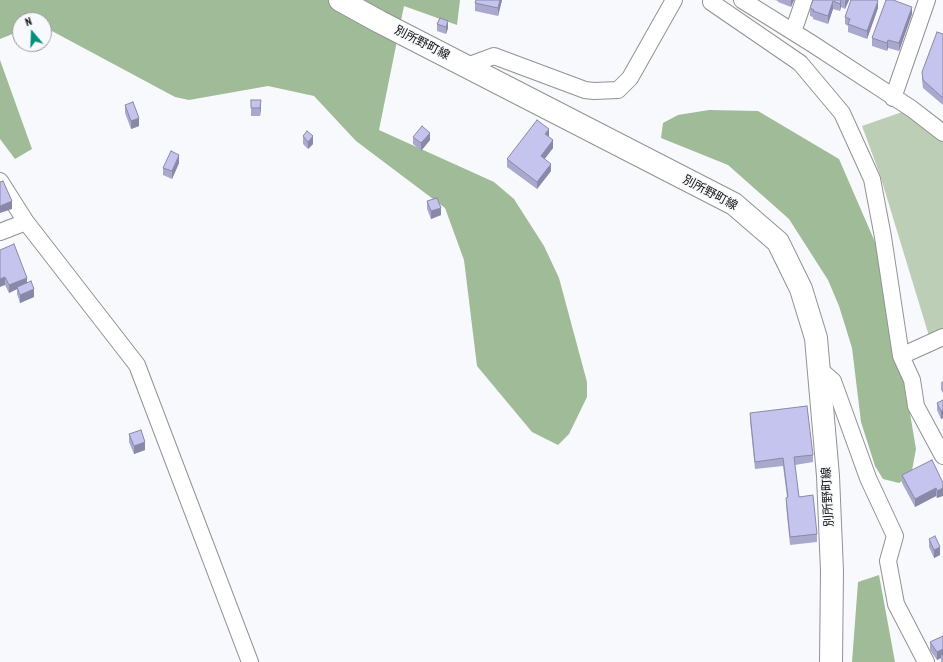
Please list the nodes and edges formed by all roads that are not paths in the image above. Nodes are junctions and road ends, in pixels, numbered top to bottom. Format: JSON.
{"nodes":[{"id":1,"x":340,"y":0,"type":"edge"},
{"id":2,"x":674,"y":0,"type":"edge"},
{"id":3,"x":712,"y":0,"type":"edge"},
{"id":4,"x":742,"y":0,"type":"edge"},
{"id":5,"x":804,"y":0,"type":"edge"},
{"id":6,"x":927,"y":0,"type":"edge"},
{"id":7,"x":793,"y":32,"type":"junction"},
{"id":8,"x":467,"y":66,"type":"junction"},
{"id":9,"x":893,"y":98,"type":"junction"},
{"id":10,"x":943,"y":133,"type":"edge"},
{"id":11,"x":0,"y":181,"type":"edge"},
{"id":12,"x":26,"y":222,"type":"junction"},
{"id":13,"x":0,"y":232,"type":"edge"},
{"id":14,"x":943,"y":337,"type":"edge"},
{"id":15,"x":901,"y":356,"type":"junction"},
{"id":16,"x":818,"y":368,"type":"junction"},
{"id":17,"x":943,"y":456,"type":"edge"},
{"id":18,"x":250,"y":662,"type":"edge"},
{"id":19,"x":831,"y":662,"type":"edge"},
{"id":20,"x":926,"y":662,"type":"edge"}],
"edges":[{"from":1,"to":8,"type":"main road","name":"別所野町線"},
{"from":2,"to":8,"type":"street"},
{"from":3,"to":15,"type":"street"},
{"from":4,"to":7,"type":"street"},
{"from":5,"to":7,"type":"street"},
{"from":6,"to":9,"type":"street"},
{"from":7,"to":9,"type":"street"},
{"from":8,"to":16,"type":"main road","name":"別所野町線"},
{"from":9,"to":10,"type":"street"},
{"from":11,"to":12,"type":"street"},
{"from":12,"to":13,"type":"street"},
{"from":12,"to":18,"type":"street"},
{"from":14,"to":15,"type":"street"},
{"from":15,"to":17,"type":"street"},
{"from":16,"to":19,"type":"main road","name":"別所野町線"},
{"from":16,"to":20,"type":"street"}]}
